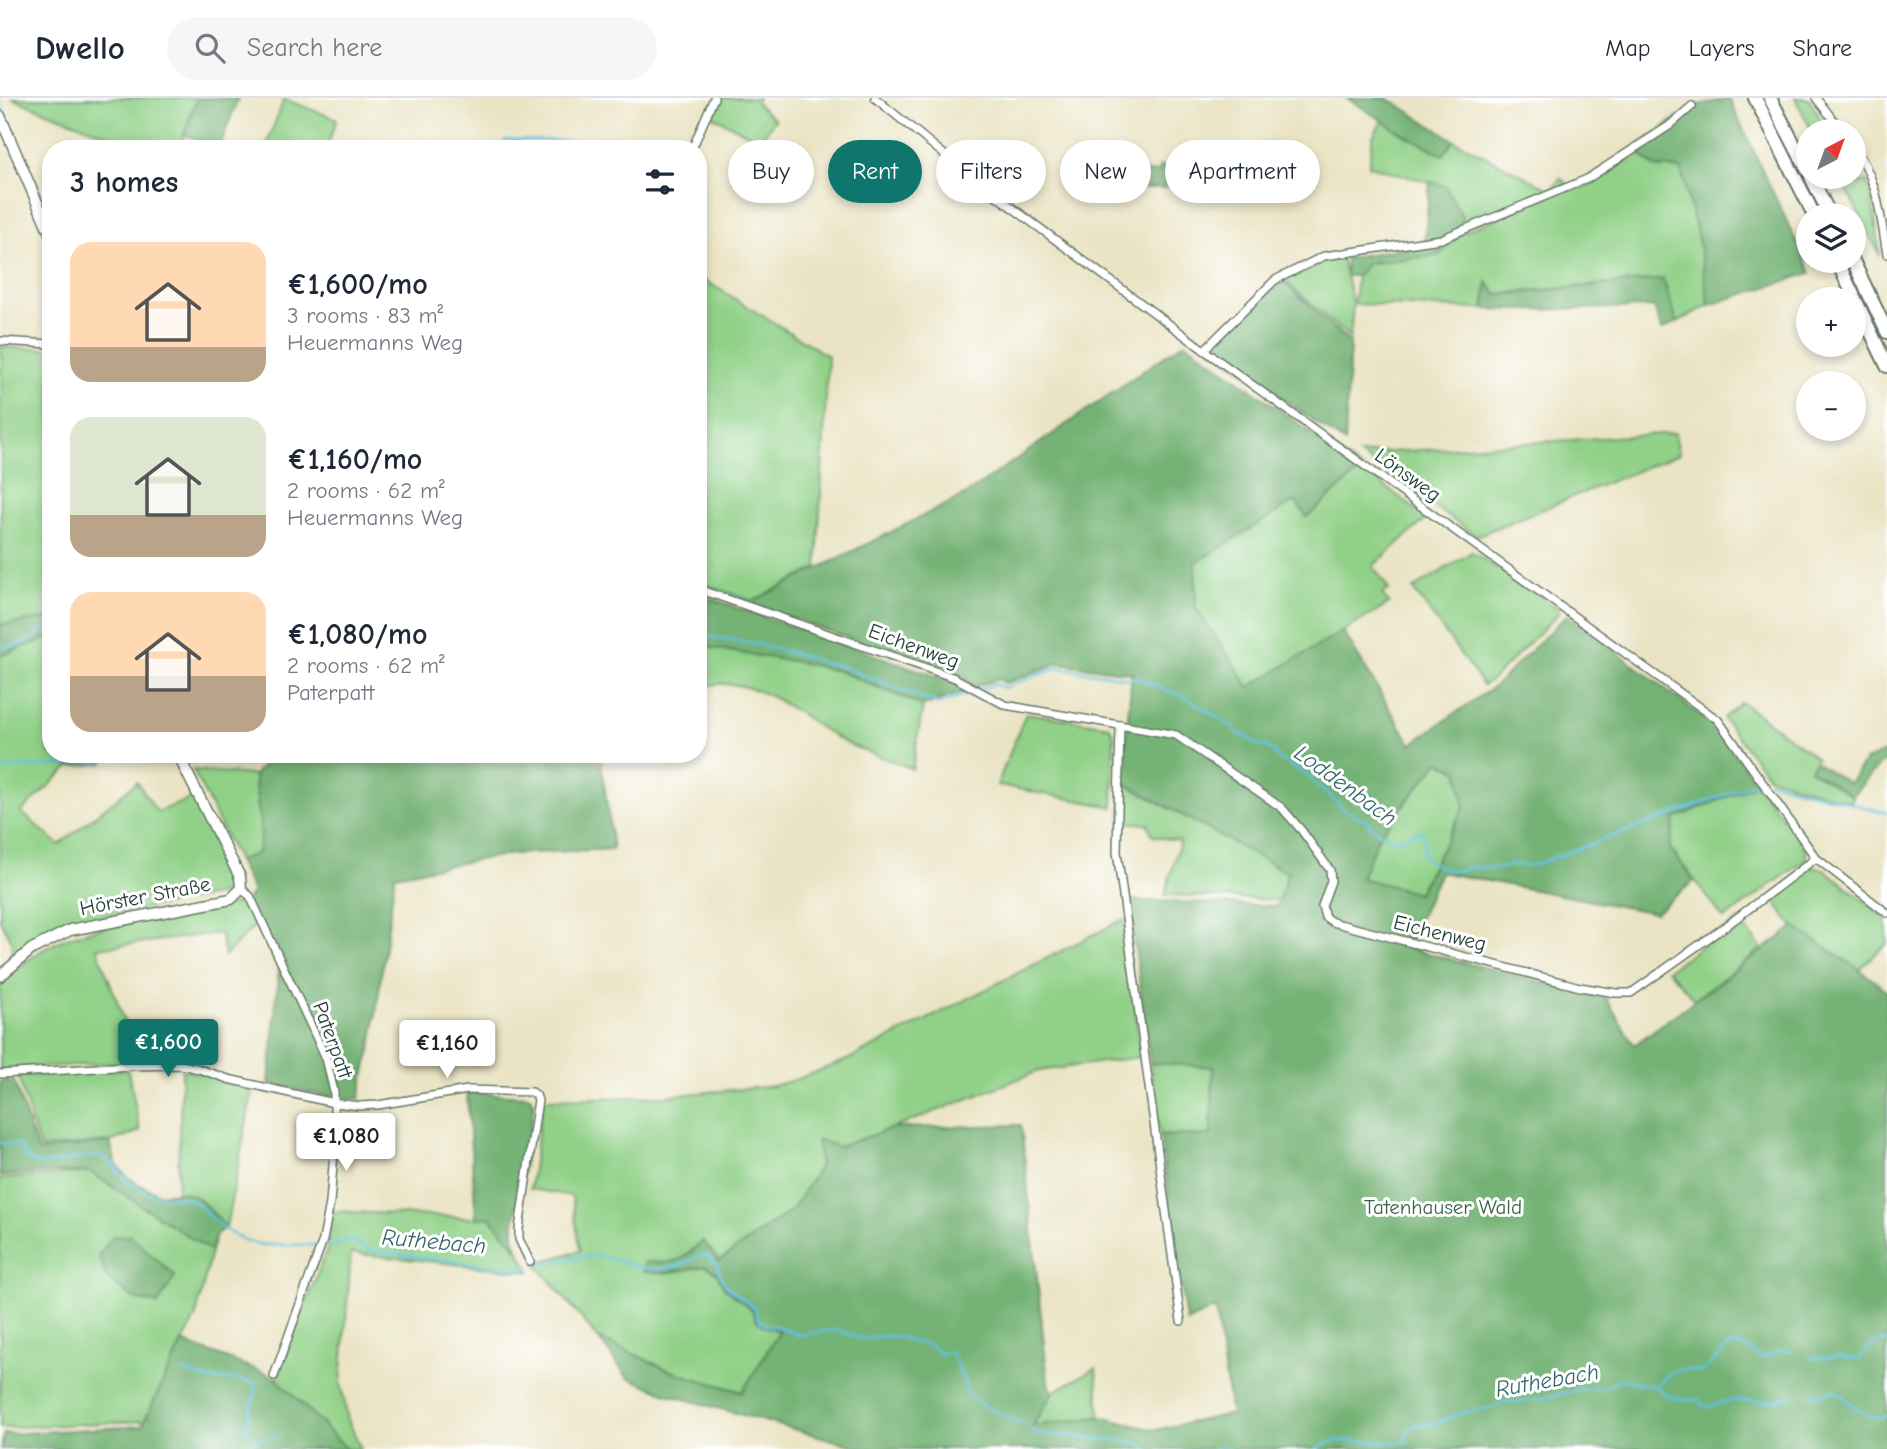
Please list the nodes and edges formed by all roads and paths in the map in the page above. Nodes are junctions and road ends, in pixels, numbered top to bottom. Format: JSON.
{"nodes":[{"id":1,"x":714,"y":98,"type":"edge"},
{"id":2,"x":875,"y":98,"type":"edge"},
{"id":3,"x":1755,"y":98,"type":"edge"},
{"id":4,"x":1770,"y":98,"type":"edge"},
{"id":5,"x":1816,"y":98,"type":"edge"},
{"id":6,"x":1692,"y":106,"type":"dead end"},
{"id":7,"x":0,"y":116,"type":"edge"},
{"id":8,"x":1833,"y":119,"type":"edge"},
{"id":9,"x":696,"y":140,"type":"edge"},
{"id":10,"x":1796,"y":148,"type":"edge"},
{"id":11,"x":1866,"y":164,"type":"edge"},
{"id":12,"x":1809,"y":203,"type":"edge"},
{"id":13,"x":42,"y":214,"type":"edge"},
{"id":14,"x":1887,"y":254,"type":"edge"},
{"id":15,"x":1843,"y":273,"type":"edge"},
{"id":16,"x":1859,"y":273,"type":"edge"},
{"id":17,"x":1887,"y":332,"type":"edge"},
{"id":18,"x":0,"y":341,"type":"edge"},
{"id":19,"x":42,"y":343,"type":"edge"},
{"id":20,"x":1204,"y":350,"type":"junction"},
{"id":21,"x":1887,"y":366,"type":"edge"},
{"id":22,"x":707,"y":592,"type":"edge"},
{"id":23,"x":1120,"y":725,"type":"junction"},
{"id":24,"x":183,"y":763,"type":"edge"},
{"id":25,"x":1816,"y":858,"type":"junction"},
{"id":26,"x":241,"y":889,"type":"junction"},
{"id":27,"x":1887,"y":913,"type":"edge"},
{"id":28,"x":0,"y":976,"type":"edge"},
{"id":29,"x":0,"y":1074,"type":"edge"},
{"id":30,"x":334,"y":1103,"type":"junction"},
{"id":31,"x":530,"y":1262,"type":"dead end"},
{"id":32,"x":1181,"y":1321,"type":"dead end"},
{"id":33,"x":274,"y":1376,"type":"dead end"}],
"edges":[{"from":1,"to":9,"type":"street"},
{"from":2,"to":20,"type":"street","name":"Lönsweg"},
{"from":3,"to":12,"type":"highway"},
{"from":4,"to":10,"type":"highway"},
{"from":5,"to":8,"type":"street"},
{"from":6,"to":20,"type":"street"},
{"from":7,"to":13,"type":"street"},
{"from":11,"to":14,"type":"street"},
{"from":15,"to":21,"type":"highway"},
{"from":16,"to":17,"type":"highway"},
{"from":18,"to":19,"type":"street"},
{"from":20,"to":25,"type":"street","name":"Lönsweg"},
{"from":22,"to":23,"type":"street","name":"Eichenweg"},
{"from":23,"to":25,"type":"street","name":"Eichenweg"},
{"from":23,"to":32,"type":"street"},
{"from":24,"to":26,"type":"street","name":"Hörster Straße"},
{"from":25,"to":27,"type":"street","name":"Lönsweg"},
{"from":26,"to":28,"type":"street","name":"Hörster Straße"},
{"from":26,"to":30,"type":"street","name":"Paterpatt"},
{"from":29,"to":30,"type":"street"},
{"from":30,"to":31,"type":"street"},
{"from":30,"to":33,"type":"street","name":"Paterpatt"}]}
